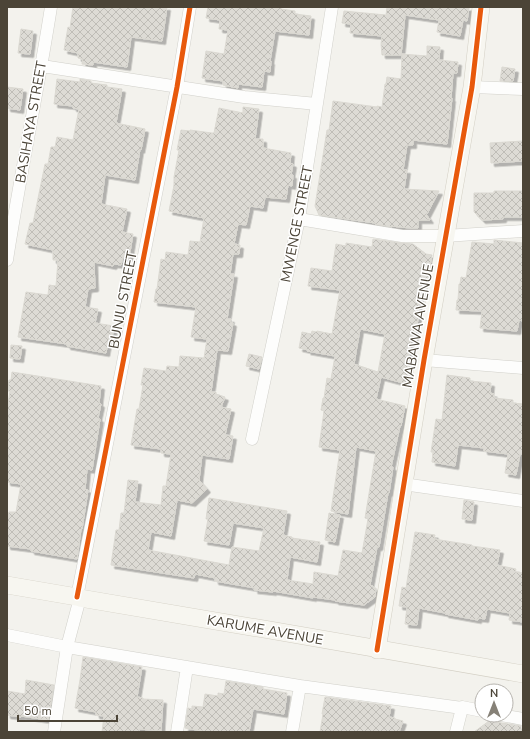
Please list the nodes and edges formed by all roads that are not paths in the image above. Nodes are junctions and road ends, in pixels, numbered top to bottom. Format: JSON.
{"nodes":[{"id":1,"x":51,"y":7,"type":"edge"},
{"id":2,"x":190,"y":7,"type":"edge"},
{"id":3,"x":332,"y":7,"type":"edge"},
{"id":4,"x":481,"y":7,"type":"edge"},
{"id":5,"x":42,"y":66,"type":"junction"},
{"id":6,"x":177,"y":87,"type":"junction"},
{"id":7,"x":472,"y":87,"type":"junction"},
{"id":8,"x":523,"y":89,"type":"edge"},
{"id":9,"x":317,"y":104,"type":"junction"},
{"id":10,"x":10,"y":214,"type":"edge"},
{"id":11,"x":299,"y":219,"type":"junction"},
{"id":12,"x":523,"y":231,"type":"edge"},
{"id":13,"x":446,"y":236,"type":"junction"},
{"id":14,"x":7,"y":260,"type":"edge"},
{"id":15,"x":424,"y":360,"type":"junction"},
{"id":16,"x":523,"y":368,"type":"edge"},
{"id":17,"x":252,"y":439,"type":"dead end"},
{"id":18,"x":403,"y":484,"type":"junction"},
{"id":19,"x":523,"y":501,"type":"edge"},
{"id":20,"x":7,"y":585,"type":"edge"},
{"id":21,"x":77,"y":603,"type":"junction"},
{"id":22,"x":7,"y":635,"type":"edge"},
{"id":23,"x":67,"y":647,"type":"junction"},
{"id":24,"x":377,"y":650,"type":"junction"},
{"id":25,"x":187,"y":667,"type":"junction"},
{"id":26,"x":523,"y":674,"type":"edge"},
{"id":27,"x":300,"y":686,"type":"junction"},
{"id":28,"x":462,"y":708,"type":"junction"},
{"id":29,"x":474,"y":709,"type":"edge"},
{"id":30,"x":54,"y":732,"type":"edge"},
{"id":31,"x":177,"y":732,"type":"edge"},
{"id":32,"x":292,"y":732,"type":"edge"},
{"id":33,"x":456,"y":732,"type":"edge"}],
"edges":[{"from":1,"to":5,"type":"street","name":"BASIHAYA STREET"},
{"from":2,"to":6,"type":"street","name":"BUNJU STREET"},
{"from":3,"to":9,"type":"street","name":"MWENGE STREET"},
{"from":4,"to":7,"type":"street","name":"MABAWA AVENUE"},
{"from":5,"to":6,"type":"street"},
{"from":5,"to":10,"type":"street","name":"BASIHAYA STREET"},
{"from":6,"to":9,"type":"street"},
{"from":6,"to":21,"type":"street","name":"BUNJU STREET"},
{"from":7,"to":8,"type":"street"},
{"from":7,"to":13,"type":"street","name":"MABAWA AVENUE"},
{"from":9,"to":11,"type":"street","name":"MWENGE STREET"},
{"from":10,"to":14,"type":"street","name":"BASIHAYA STREET"},
{"from":11,"to":13,"type":"street"},
{"from":11,"to":17,"type":"street","name":"MWENGE STREET"},
{"from":12,"to":13,"type":"street"},
{"from":13,"to":15,"type":"street","name":"MABAWA AVENUE"},
{"from":15,"to":16,"type":"street"},
{"from":15,"to":18,"type":"street","name":"MABAWA AVENUE"},
{"from":18,"to":19,"type":"street"},
{"from":18,"to":24,"type":"street","name":"MABAWA AVENUE"},
{"from":20,"to":21,"type":"street","name":"KARUME AVENUE"},
{"from":21,"to":23,"type":"street","name":"BUNJU STREET"},
{"from":21,"to":24,"type":"street","name":"KARUME AVENUE"},
{"from":22,"to":23,"type":"street"},
{"from":23,"to":25,"type":"street"},
{"from":23,"to":30,"type":"street","name":"BUNJU STREET"},
{"from":24,"to":26,"type":"street","name":"KARUME AVENUE"},
{"from":25,"to":27,"type":"street"},
{"from":25,"to":31,"type":"street"},
{"from":27,"to":28,"type":"street"},
{"from":27,"to":32,"type":"street"},
{"from":28,"to":29,"type":"street"},
{"from":28,"to":33,"type":"street"}]}
